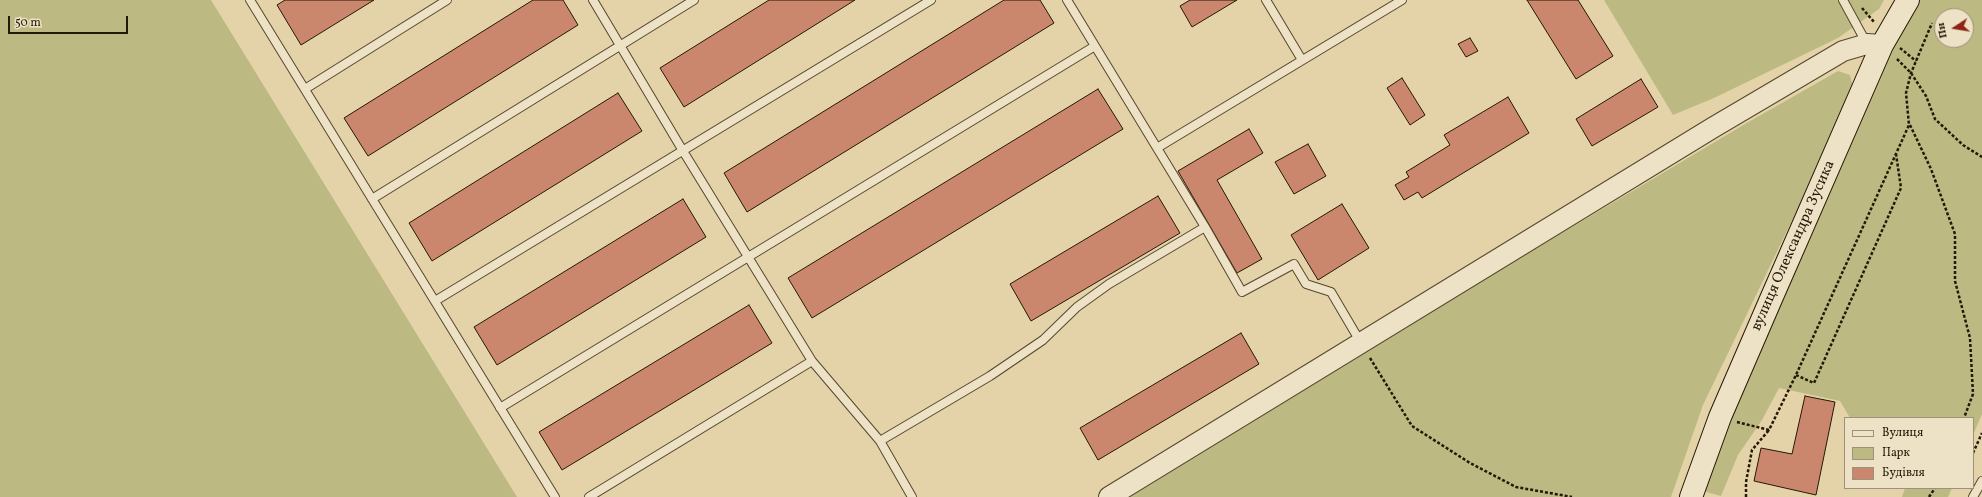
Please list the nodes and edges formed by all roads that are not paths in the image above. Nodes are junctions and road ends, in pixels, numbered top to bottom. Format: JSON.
{"nodes":[{"id":1,"x":250,"y":0,"type":"edge"},
{"id":2,"x":447,"y":0,"type":"edge"},
{"id":3,"x":593,"y":0,"type":"edge"},
{"id":4,"x":694,"y":0,"type":"edge"},
{"id":5,"x":931,"y":0,"type":"edge"},
{"id":6,"x":1067,"y":0,"type":"edge"},
{"id":7,"x":1266,"y":0,"type":"edge"},
{"id":8,"x":1402,"y":0,"type":"edge"},
{"id":9,"x":1843,"y":0,"type":"edge"},
{"id":10,"x":1908,"y":0,"type":"edge"},
{"id":11,"x":1874,"y":44,"type":"junction"},
{"id":12,"x":621,"y":46,"type":"junction"},
{"id":13,"x":1095,"y":46,"type":"junction"},
{"id":14,"x":1302,"y":60,"type":"junction"},
{"id":15,"x":305,"y":89,"type":"junction"},
{"id":16,"x":1157,"y":148,"type":"junction"},
{"id":17,"x":683,"y":151,"type":"junction"},
{"id":18,"x":372,"y":199,"type":"junction"},
{"id":19,"x":1205,"y":227,"type":"junction"},
{"id":20,"x":747,"y":257,"type":"junction"},
{"id":21,"x":435,"y":301,"type":"junction"},
{"id":22,"x":1361,"y":343,"type":"junction"},
{"id":23,"x":812,"y":361,"type":"junction"},
{"id":24,"x":500,"y":408,"type":"junction"},
{"id":25,"x":880,"y":441,"type":"junction"},
{"id":26,"x":1982,"y":481,"type":"edge"},
{"id":27,"x":555,"y":497,"type":"edge"},
{"id":28,"x":589,"y":497,"type":"edge"},
{"id":29,"x":912,"y":497,"type":"edge"},
{"id":30,"x":1109,"y":497,"type":"edge"},
{"id":31,"x":1693,"y":497,"type":"edge"},
{"id":32,"x":1973,"y":497,"type":"edge"}],
"edges":[{"from":1,"to":15,"type":"lane"},
{"from":2,"to":15,"type":"lane"},
{"from":3,"to":12,"type":"lane"},
{"from":4,"to":12,"type":"lane"},
{"from":5,"to":17,"type":"lane"},
{"from":6,"to":13,"type":"lane"},
{"from":7,"to":14,"type":"lane"},
{"from":8,"to":14,"type":"lane"},
{"from":9,"to":11,"type":"lane"},
{"from":10,"to":11,"type":"main road","name":"вулиця Олександра Зусика"},
{"from":11,"to":22,"type":"street"},
{"from":11,"to":31,"type":"main road","name":"вулиця Олександра Зусика"},
{"from":12,"to":17,"type":"lane"},
{"from":12,"to":18,"type":"lane"},
{"from":13,"to":16,"type":"lane"},
{"from":13,"to":20,"type":"lane"},
{"from":14,"to":16,"type":"lane"},
{"from":15,"to":18,"type":"lane"},
{"from":16,"to":19,"type":"lane"},
{"from":17,"to":20,"type":"lane"},
{"from":17,"to":21,"type":"lane"},
{"from":18,"to":21,"type":"lane"},
{"from":19,"to":22,"type":"lane"},
{"from":19,"to":25,"type":"lane"},
{"from":20,"to":23,"type":"lane"},
{"from":20,"to":24,"type":"lane"},
{"from":21,"to":24,"type":"lane"},
{"from":22,"to":30,"type":"street"},
{"from":23,"to":25,"type":"lane"},
{"from":23,"to":28,"type":"lane"},
{"from":24,"to":27,"type":"lane"},
{"from":25,"to":29,"type":"lane"},
{"from":26,"to":32,"type":"lane"}]}
